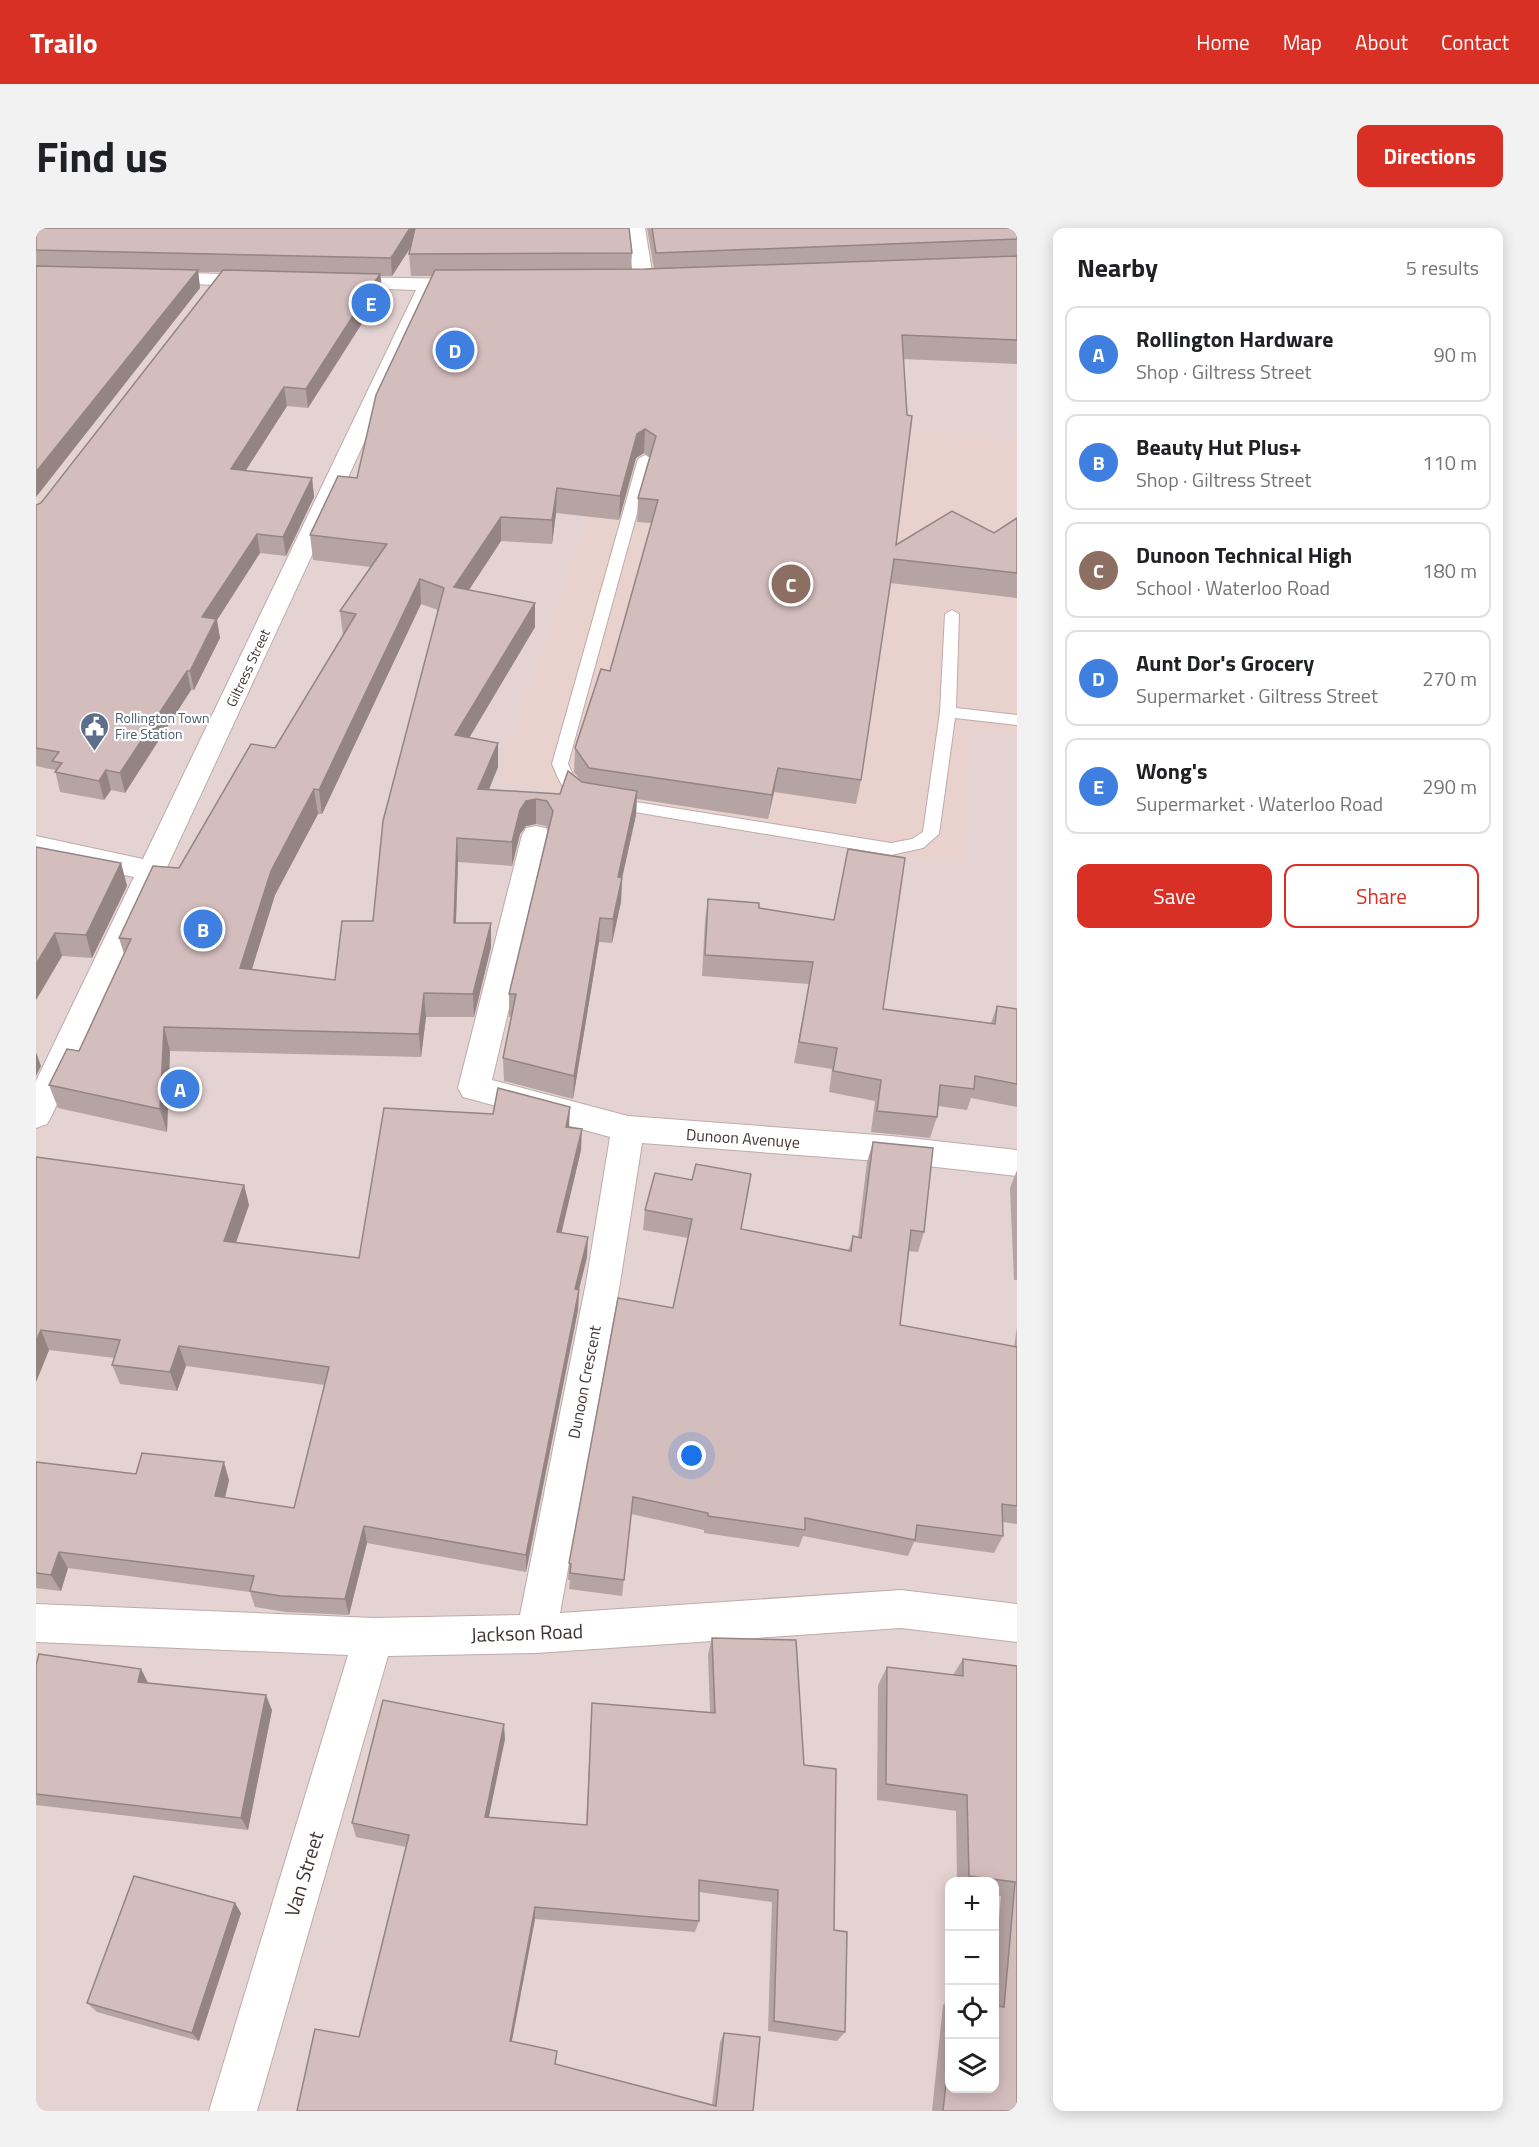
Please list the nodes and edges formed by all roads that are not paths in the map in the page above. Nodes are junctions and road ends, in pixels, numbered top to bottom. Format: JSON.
{"nodes":[{"id":1,"x":636,"y":228,"type":"edge"},
{"id":2,"x":139,"y":278,"type":"edge"},
{"id":3,"x":220,"y":279,"type":"junction"},
{"id":4,"x":278,"y":281,"type":"edge"},
{"id":5,"x":312,"y":282,"type":"edge"},
{"id":6,"x":668,"y":283,"type":"edge"},
{"id":7,"x":622,"y":284,"type":"edge"},
{"id":8,"x":644,"y":284,"type":"junction"},
{"id":9,"x":428,"y":285,"type":"junction"},
{"id":10,"x":496,"y":285,"type":"edge"},
{"id":11,"x":206,"y":297,"type":"edge"},
{"id":12,"x":645,"y":459,"type":"dead end"},
{"id":13,"x":952,"y":614,"type":"dead end"},
{"id":14,"x":948,"y":712,"type":"junction"},
{"id":15,"x":1017,"y":720,"type":"edge"},
{"id":16,"x":536,"y":835,"type":"dead end"},
{"id":17,"x":36,"y":846,"type":"edge"},
{"id":18,"x":152,"y":871,"type":"junction"},
{"id":19,"x":36,"y":1115,"type":"edge"},
{"id":20,"x":628,"y":1129,"type":"junction"},
{"id":21,"x":1017,"y":1163,"type":"edge"},
{"id":22,"x":36,"y":1623,"type":"edge"},
{"id":23,"x":1017,"y":1623,"type":"edge"},
{"id":24,"x":536,"y":1634,"type":"junction"},
{"id":25,"x":374,"y":1637,"type":"junction"},
{"id":26,"x":233,"y":2111,"type":"edge"}],
"edges":[{"from":1,"to":8,"type":"street"},
{"from":2,"to":3,"type":"street"},
{"from":3,"to":4,"type":"street"},
{"from":3,"to":11,"type":"street"},
{"from":5,"to":9,"type":"street"},
{"from":6,"to":8,"type":"street"},
{"from":7,"to":8,"type":"street"},
{"from":9,"to":10,"type":"street"},
{"from":9,"to":18,"type":"street","name":"Giltress Street"},
{"from":12,"to":14,"type":"lane"},
{"from":13,"to":14,"type":"lane"},
{"from":14,"to":15,"type":"lane"},
{"from":16,"to":20,"type":"street","name":"Dunoon Avenuye"},
{"from":17,"to":18,"type":"street"},
{"from":18,"to":19,"type":"street","name":"Giltress Street"},
{"from":20,"to":21,"type":"street","name":"Dunoon Avenuye"},
{"from":20,"to":24,"type":"street","name":"Dunoon Crescent"},
{"from":22,"to":25,"type":"street","name":"Jackson Road"},
{"from":23,"to":24,"type":"street","name":"Jackson Road"},
{"from":24,"to":25,"type":"street","name":"Jackson Road"},
{"from":25,"to":26,"type":"street","name":"Van Street"}]}
